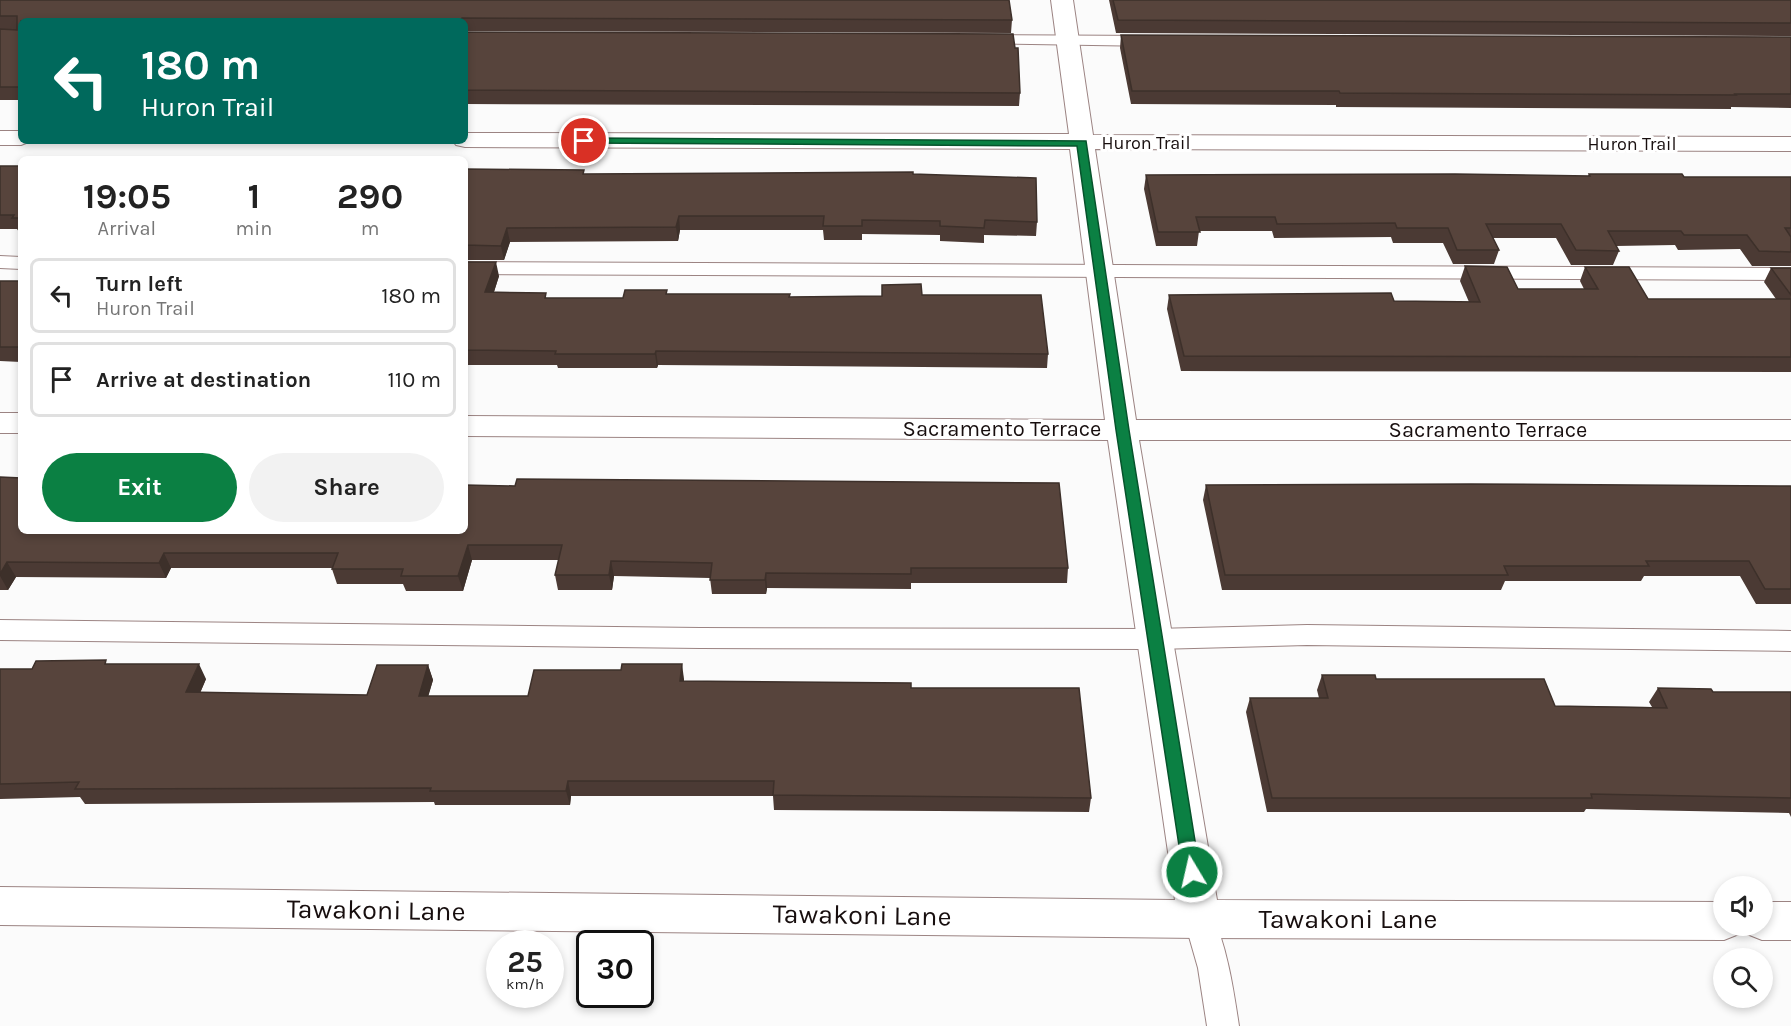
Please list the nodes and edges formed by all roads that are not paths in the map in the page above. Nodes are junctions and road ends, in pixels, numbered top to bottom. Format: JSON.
{"nodes":[{"id":1,"x":1062,"y":0,"type":"edge"},
{"id":2,"x":971,"y":40,"type":"edge"},
{"id":3,"x":1067,"y":41,"type":"junction"},
{"id":4,"x":1174,"y":41,"type":"edge"},
{"id":5,"x":0,"y":138,"type":"edge"},
{"id":6,"x":18,"y":138,"type":"edge"},
{"id":7,"x":468,"y":140,"type":"edge"},
{"id":8,"x":1082,"y":143,"type":"junction"},
{"id":9,"x":1791,"y":144,"type":"edge"},
{"id":10,"x":0,"y":262,"type":"edge"},
{"id":11,"x":18,"y":263,"type":"edge"},
{"id":12,"x":468,"y":268,"type":"edge"},
{"id":13,"x":1100,"y":272,"type":"junction"},
{"id":14,"x":1791,"y":274,"type":"edge"},
{"id":15,"x":0,"y":423,"type":"edge"},
{"id":16,"x":18,"y":423,"type":"edge"},
{"id":17,"x":468,"y":426,"type":"edge"},
{"id":18,"x":1122,"y":430,"type":"junction"},
{"id":19,"x":1791,"y":430,"type":"edge"},
{"id":20,"x":0,"y":630,"type":"edge"},
{"id":21,"x":1155,"y":639,"type":"junction"},
{"id":22,"x":1791,"y":640,"type":"edge"},
{"id":23,"x":0,"y":906,"type":"edge"},
{"id":24,"x":1199,"y":919,"type":"junction"},
{"id":25,"x":1713,"y":921,"type":"edge"},
{"id":26,"x":1773,"y":921,"type":"edge"},
{"id":27,"x":1791,"y":921,"type":"edge"},
{"id":28,"x":1223,"y":1026,"type":"edge"}],
"edges":[{"from":1,"to":3,"type":"street"},
{"from":2,"to":3,"type":"lane"},
{"from":3,"to":4,"type":"lane"},
{"from":3,"to":8,"type":"street"},
{"from":5,"to":6,"type":"street"},
{"from":7,"to":8,"type":"street","name":"Huron Trail"},
{"from":8,"to":9,"type":"street","name":"Huron Trail"},
{"from":8,"to":13,"type":"street"},
{"from":10,"to":11,"type":"lane"},
{"from":12,"to":13,"type":"lane"},
{"from":13,"to":14,"type":"lane"},
{"from":13,"to":18,"type":"street"},
{"from":15,"to":16,"type":"street"},
{"from":17,"to":18,"type":"street","name":"Sacramento Terrace"},
{"from":18,"to":19,"type":"street","name":"Sacramento Terrace"},
{"from":18,"to":21,"type":"street"},
{"from":20,"to":21,"type":"lane"},
{"from":21,"to":22,"type":"lane"},
{"from":21,"to":24,"type":"street"},
{"from":23,"to":24,"type":"street","name":"Tawakoni Lane"},
{"from":24,"to":25,"type":"street","name":"Tawakoni Lane"},
{"from":24,"to":28,"type":"lane"},
{"from":26,"to":27,"type":"street"}]}
